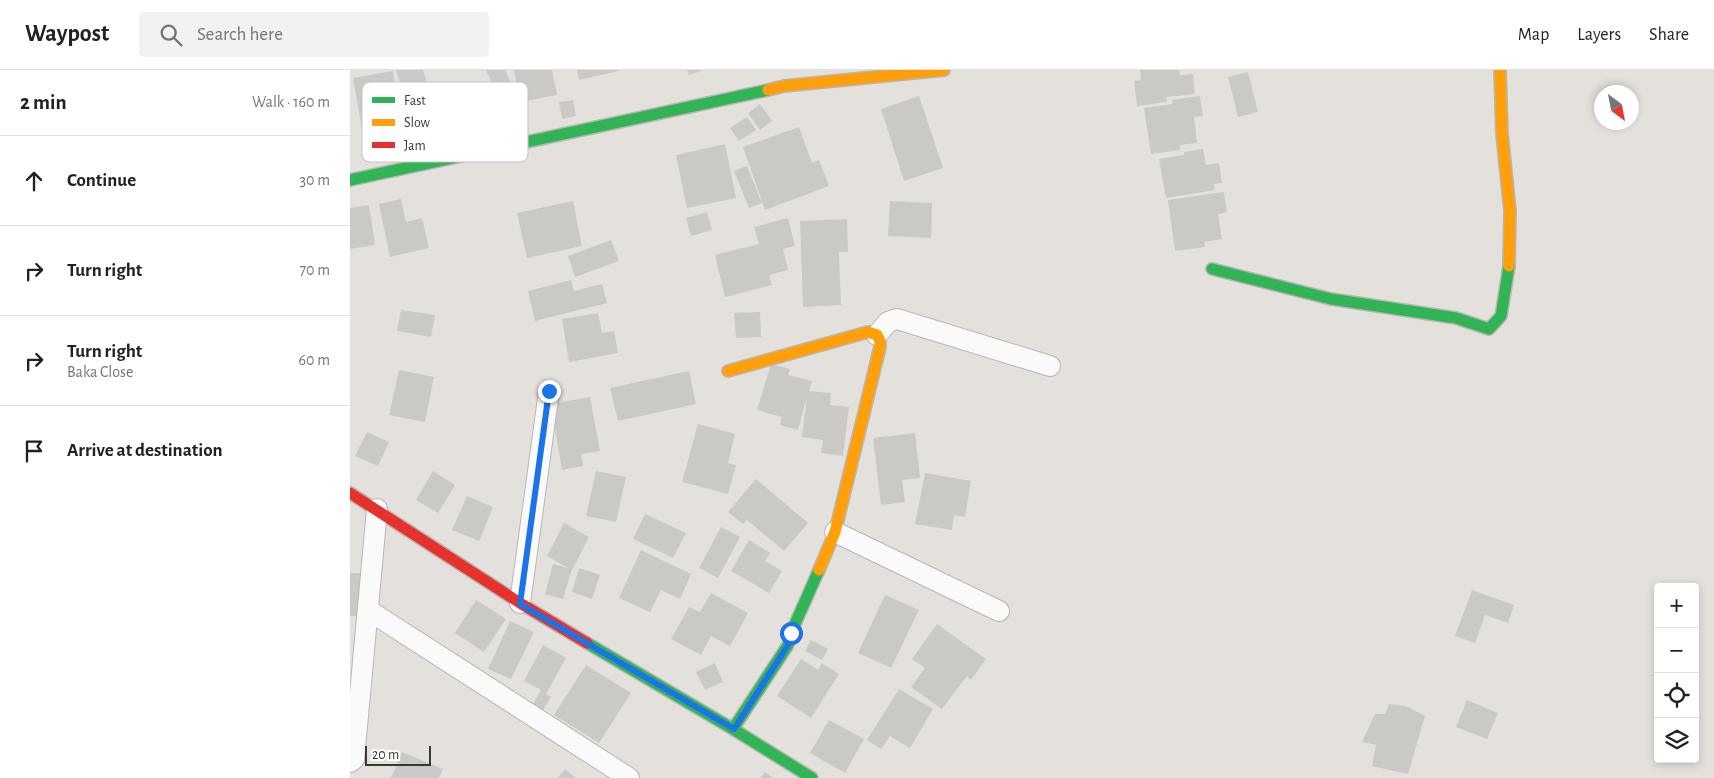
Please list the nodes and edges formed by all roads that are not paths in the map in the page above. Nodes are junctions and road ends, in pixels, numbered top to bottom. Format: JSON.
{"nodes":[{"id":1,"x":944,"y":70,"type":"edge"},
{"id":2,"x":1500,"y":70,"type":"edge"},
{"id":3,"x":528,"y":141,"type":"edge"},
{"id":4,"x":433,"y":162,"type":"edge"},
{"id":5,"x":350,"y":180,"type":"edge"},
{"id":6,"x":1212,"y":269,"type":"dead end"},
{"id":7,"x":877,"y":335,"type":"junction"},
{"id":8,"x":1050,"y":366,"type":"dead end"},
{"id":9,"x":728,"y":371,"type":"dead end"},
{"id":10,"x":549,"y":391,"type":"dead end"},
{"id":11,"x":350,"y":493,"type":"edge"},
{"id":12,"x":377,"y":510,"type":"junction"},
{"id":13,"x":835,"y":532,"type":"junction"},
{"id":14,"x":520,"y":604,"type":"junction"},
{"id":15,"x":368,"y":610,"type":"junction"},
{"id":16,"x":999,"y":611,"type":"dead end"},
{"id":17,"x":734,"y":729,"type":"junction"},
{"id":18,"x":350,"y":762,"type":"edge"},
{"id":19,"x":629,"y":778,"type":"edge"},
{"id":20,"x":812,"y":778,"type":"edge"}],
"edges":[{"from":1,"to":3,"type":"street"},
{"from":2,"to":6,"type":"street"},
{"from":4,"to":5,"type":"street"},
{"from":7,"to":8,"type":"street"},
{"from":7,"to":9,"type":"street"},
{"from":7,"to":13,"type":"street"},
{"from":10,"to":14,"type":"street"},
{"from":11,"to":12,"type":"street"},
{"from":12,"to":14,"type":"street"},
{"from":12,"to":15,"type":"street"},
{"from":13,"to":16,"type":"street"},
{"from":13,"to":17,"type":"street"},
{"from":14,"to":17,"type":"street"},
{"from":15,"to":18,"type":"street"},
{"from":15,"to":19,"type":"street"},
{"from":17,"to":20,"type":"street"}]}
